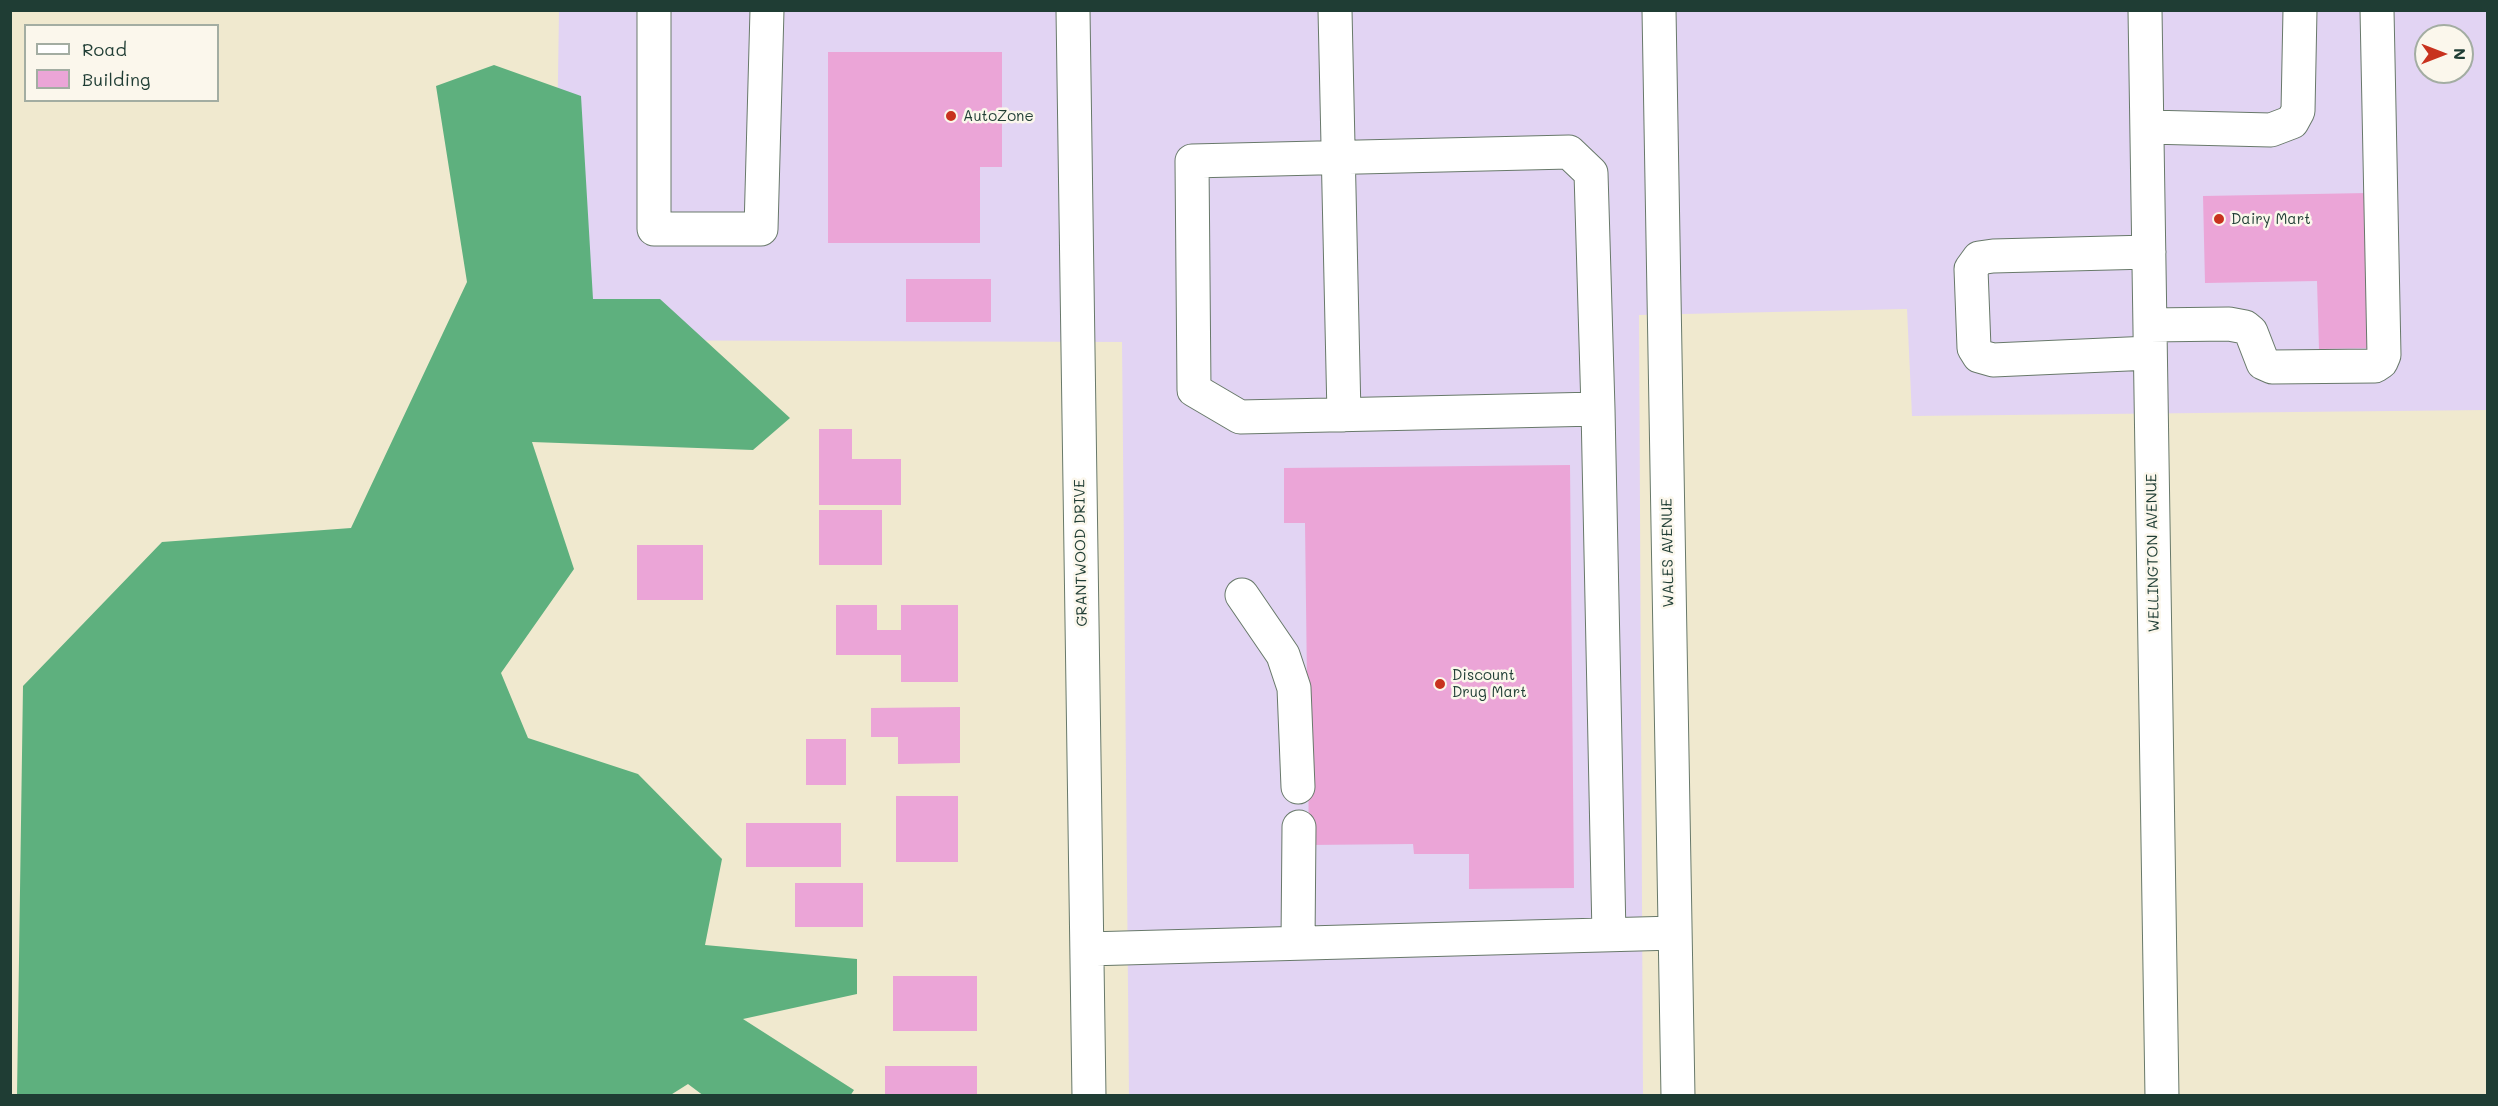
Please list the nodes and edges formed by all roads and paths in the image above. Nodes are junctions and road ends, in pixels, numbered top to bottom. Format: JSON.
{"nodes":[{"id":1,"x":654,"y":10,"type":"edge"},
{"id":2,"x":767,"y":10,"type":"edge"},
{"id":3,"x":1073,"y":10,"type":"edge"},
{"id":4,"x":1335,"y":10,"type":"edge"},
{"id":5,"x":1659,"y":10,"type":"edge"},
{"id":6,"x":2145,"y":10,"type":"edge"},
{"id":7,"x":2300,"y":10,"type":"edge"},
{"id":8,"x":2378,"y":10,"type":"edge"},
{"id":9,"x":2147,"y":127,"type":"junction"},
{"id":10,"x":1338,"y":159,"type":"junction"},
{"id":11,"x":2149,"y":252,"type":"junction"},
{"id":12,"x":2150,"y":339,"type":"junction"},
{"id":13,"x":1598,"y":409,"type":"junction"},
{"id":14,"x":1344,"y":415,"type":"junction"},
{"id":15,"x":1242,"y":595,"type":"dead end"},
{"id":16,"x":1298,"y":787,"type":"dead end"},
{"id":17,"x":1299,"y":827,"type":"dead end"},
{"id":18,"x":1675,"y":933,"type":"junction"},
{"id":19,"x":1609,"y":935,"type":"junction"},
{"id":20,"x":1298,"y":943,"type":"junction"},
{"id":21,"x":1087,"y":949,"type":"junction"},
{"id":22,"x":1089,"y":1095,"type":"edge"},
{"id":23,"x":1678,"y":1095,"type":"edge"},
{"id":24,"x":2162,"y":1095,"type":"edge"}],
"edges":[{"from":1,"to":2,"type":"street"},
{"from":3,"to":21,"type":"street","name":"GRANTWOOD DRIVE"},
{"from":4,"to":10,"type":"street"},
{"from":5,"to":18,"type":"street","name":"WALES AVENUE"},
{"from":6,"to":9,"type":"street","name":"WELLINGTON AVENUE"},
{"from":7,"to":9,"type":"street"},
{"from":8,"to":12,"type":"street"},
{"from":9,"to":11,"type":"street","name":"WELLINGTON AVENUE"},
{"from":10,"to":13,"type":"street"},
{"from":10,"to":14,"type":"street"},
{"from":10,"to":14,"type":"street"},
{"from":11,"to":12,"type":"street","name":"WELLINGTON AVENUE"},
{"from":11,"to":12,"type":"street"},
{"from":12,"to":24,"type":"street","name":"WELLINGTON AVENUE"},
{"from":13,"to":14,"type":"street"},
{"from":13,"to":19,"type":"street"},
{"from":15,"to":16,"type":"street"},
{"from":17,"to":20,"type":"street"},
{"from":18,"to":19,"type":"street"},
{"from":18,"to":23,"type":"street","name":"WALES AVENUE"},
{"from":19,"to":20,"type":"street"},
{"from":20,"to":21,"type":"street"},
{"from":21,"to":22,"type":"street","name":"GRANTWOOD DRIVE"}]}
